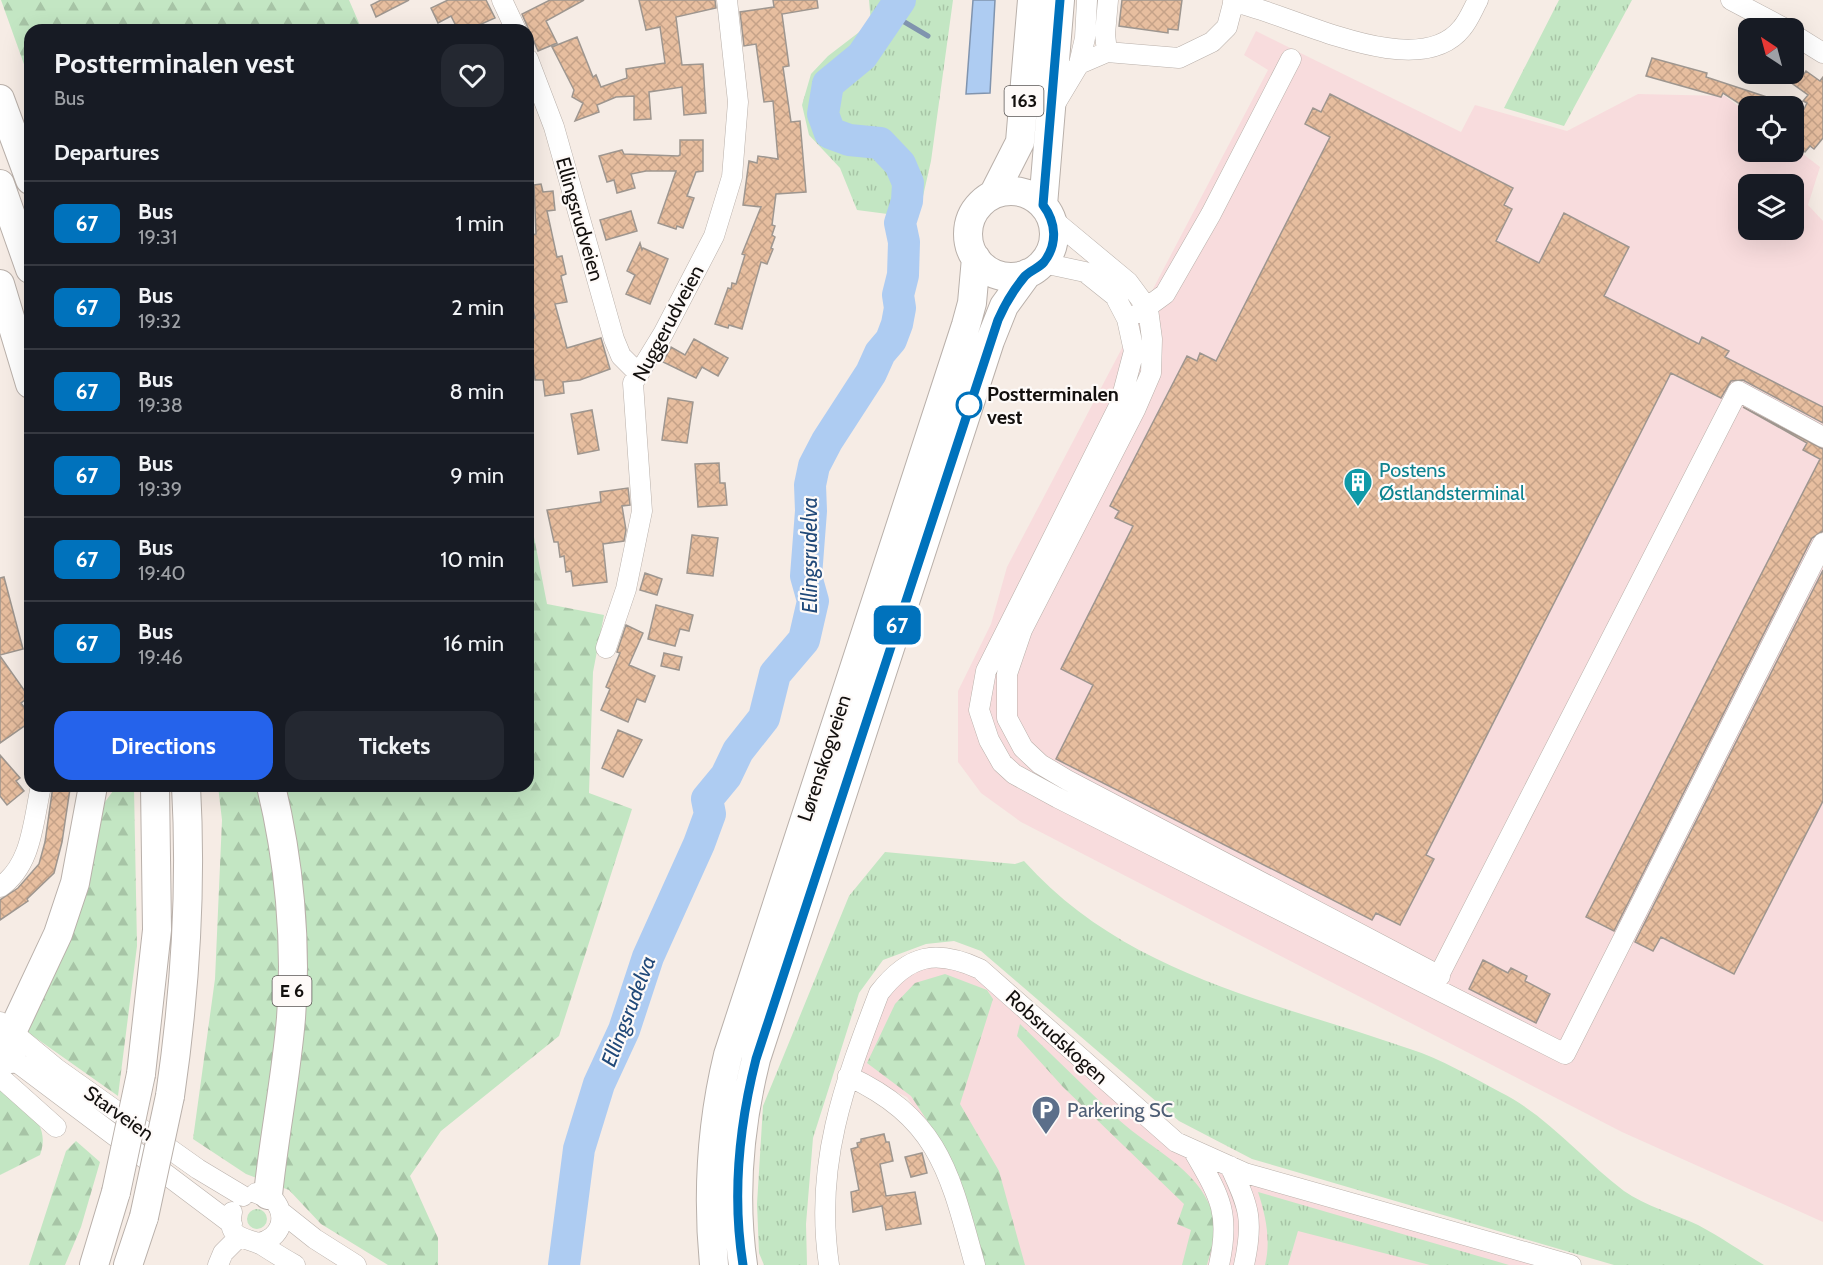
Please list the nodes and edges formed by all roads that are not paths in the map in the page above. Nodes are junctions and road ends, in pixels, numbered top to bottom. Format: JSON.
{"nodes":[{"id":1,"x":502,"y":0,"type":"edge"},
{"id":2,"x":727,"y":0,"type":"edge"},
{"id":3,"x":1032,"y":0,"type":"edge"},
{"id":4,"x":1060,"y":0,"type":"edge"},
{"id":5,"x":1087,"y":0,"type":"edge"},
{"id":6,"x":1108,"y":0,"type":"edge"},
{"id":7,"x":1478,"y":0,"type":"edge"},
{"id":8,"x":1731,"y":0,"type":"edge"},
{"id":9,"x":1234,"y":1,"type":"edge"},
{"id":10,"x":1765,"y":18,"type":"edge"},
{"id":11,"x":513,"y":24,"type":"edge"},
{"id":12,"x":1804,"y":41,"type":"edge"},
{"id":13,"x":1107,"y":52,"type":"junction"},
{"id":14,"x":1823,"y":53,"type":"edge"},
{"id":15,"x":1291,"y":58,"type":"dead end"},
{"id":16,"x":1079,"y":64,"type":"junction"},
{"id":17,"x":534,"y":75,"type":"edge"},
{"id":18,"x":0,"y":99,"type":"edge"},
{"id":19,"x":1052,"y":109,"type":"junction"},
{"id":20,"x":24,"y":163,"type":"edge"},
{"id":21,"x":0,"y":184,"type":"edge"},
{"id":22,"x":993,"y":195,"type":"junction"},
{"id":23,"x":1047,"y":212,"type":"junction"},
{"id":24,"x":24,"y":252,"type":"edge"},
{"id":25,"x":976,"y":258,"type":"junction"},
{"id":26,"x":1035,"y":268,"type":"junction"},
{"id":27,"x":0,"y":284,"type":"edge"},
{"id":28,"x":1148,"y":309,"type":"junction"},
{"id":29,"x":1127,"y":319,"type":"junction"},
{"id":30,"x":24,"y":364,"type":"edge"},
{"id":31,"x":638,"y":373,"type":"junction"},
{"id":32,"x":1823,"y":436,"type":"edge"},
{"id":33,"x":1823,"y":543,"type":"edge"},
{"id":34,"x":606,"y":648,"type":"dead end"},
{"id":35,"x":40,"y":792,"type":"edge"},
{"id":36,"x":92,"y":792,"type":"edge"},
{"id":37,"x":155,"y":792,"type":"edge"},
{"id":38,"x":186,"y":792,"type":"edge"},
{"id":39,"x":272,"y":792,"type":"edge"},
{"id":40,"x":0,"y":887,"type":"edge"},
{"id":41,"x":1436,"y":982,"type":"junction"},
{"id":42,"x":4,"y":1048,"type":"edge"},
{"id":43,"x":848,"y":1076,"type":"junction"},
{"id":44,"x":56,"y":1127,"type":"dead end"},
{"id":45,"x":1193,"y":1150,"type":"junction"},
{"id":46,"x":1230,"y":1166,"type":"junction"},
{"id":47,"x":264,"y":1201,"type":"junction"},
{"id":48,"x":235,"y":1230,"type":"junction"},
{"id":49,"x":259,"y":1243,"type":"junction"},
{"id":50,"x":94,"y":1265,"type":"edge"},
{"id":51,"x":128,"y":1265,"type":"edge"},
{"id":52,"x":218,"y":1265,"type":"edge"},
{"id":53,"x":295,"y":1265,"type":"edge"},
{"id":54,"x":356,"y":1265,"type":"edge"},
{"id":55,"x":714,"y":1265,"type":"edge"},
{"id":56,"x":742,"y":1265,"type":"edge"},
{"id":57,"x":829,"y":1265,"type":"edge"},
{"id":58,"x":975,"y":1265,"type":"edge"},
{"id":59,"x":1219,"y":1265,"type":"edge"},
{"id":60,"x":1244,"y":1265,"type":"edge"},
{"id":61,"x":1571,"y":1265,"type":"edge"}],
"edges":[{"from":1,"to":11,"type":"street"},
{"from":2,"to":31,"type":"street","name":"Nuggerudveien"},
{"from":3,"to":22,"type":"highway","number":"163"},
{"from":4,"to":19,"type":"highway","number":"163"},
{"from":5,"to":16,"type":"street"},
{"from":6,"to":13,"type":"street"},
{"from":7,"to":9,"type":"street"},
{"from":8,"to":10,"type":"street"},
{"from":9,"to":13,"type":"street"},
{"from":12,"to":14,"type":"street"},
{"from":13,"to":16,"type":"street"},
{"from":15,"to":28,"type":"street"},
{"from":16,"to":19,"type":"street"},
{"from":17,"to":31,"type":"street","name":"Ellingsrudveien"},
{"from":18,"to":20,"type":"highway"},
{"from":19,"to":23,"type":"highway","number":"163"},
{"from":21,"to":24,"type":"highway"},
{"from":22,"to":23,"type":"highway"},
{"from":22,"to":25,"type":"highway","number":"163"},
{"from":23,"to":26,"type":"highway","number":"163"},
{"from":23,"to":28,"type":"street"},
{"from":25,"to":26,"type":"highway"},
{"from":25,"to":55,"type":"highway","name":"Lørenskogveien","number":"163"},
{"from":26,"to":29,"type":"street"},
{"from":26,"to":56,"type":"highway","name":"Lørenskogveien","number":"163"},
{"from":27,"to":30,"type":"highway"},
{"from":28,"to":29,"type":"street"},
{"from":28,"to":41,"type":"street"},
{"from":29,"to":41,"type":"street"},
{"from":31,"to":34,"type":"street","name":"Nuggerudveien"},
{"from":32,"to":41,"type":"street"},
{"from":33,"to":41,"type":"street"},
{"from":35,"to":40,"type":"street"},
{"from":36,"to":42,"type":"highway"},
{"from":37,"to":50,"type":"highway","bridge":true},
{"from":38,"to":51,"type":"highway","bridge":true},
{"from":39,"to":47,"type":"highway","number":"E 6"},
{"from":42,"to":44,"type":"street"},
{"from":42,"to":47,"type":"street","name":"Starveien"},
{"from":42,"to":48,"type":"street","name":"Starveien"},
{"from":43,"to":45,"type":"street","name":"Robsrudskogen"},
{"from":43,"to":57,"type":"street","name":"Robsrudskogen"},
{"from":43,"to":58,"type":"street"},
{"from":45,"to":46,"type":"street","name":"Robsrudskogen"},
{"from":45,"to":59,"type":"street"},
{"from":46,"to":60,"type":"street"},
{"from":46,"to":61,"type":"street","name":"Robsrudskogen"},
{"from":47,"to":48,"type":"street"},
{"from":47,"to":49,"type":"street"},
{"from":47,"to":54,"type":"street","name":"Starveien"},
{"from":48,"to":49,"type":"street","name":"Starveien"},
{"from":48,"to":52,"type":"street"},
{"from":49,"to":53,"type":"street","name":"Starveien"}]}
